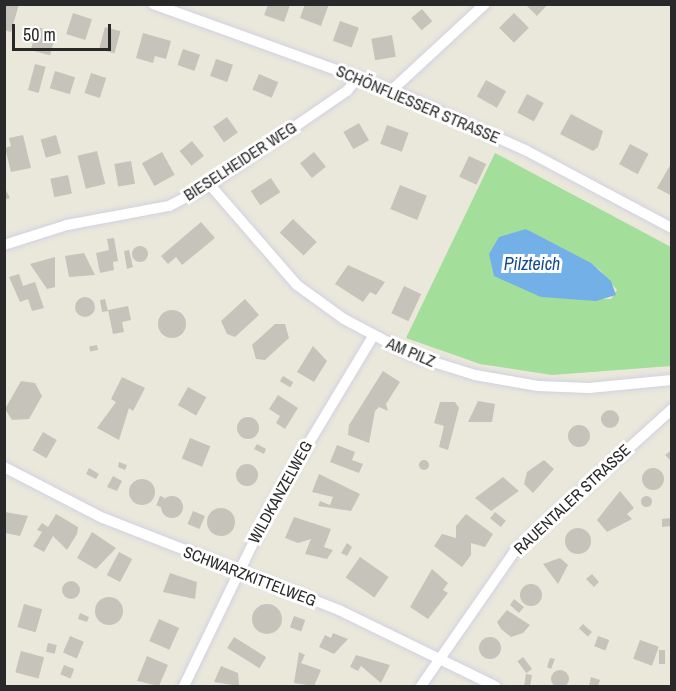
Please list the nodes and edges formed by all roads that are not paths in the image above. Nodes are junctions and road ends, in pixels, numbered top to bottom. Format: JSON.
{"nodes":[{"id":1,"x":153,"y":4,"type":"edge"},
{"id":2,"x":484,"y":4,"type":"edge"},
{"id":3,"x":358,"y":77,"type":"junction"},
{"id":4,"x":392,"y":90,"type":"junction"},
{"id":5,"x":210,"y":185,"type":"junction"},
{"id":6,"x":672,"y":228,"type":"edge"},
{"id":7,"x":4,"y":245,"type":"edge"},
{"id":8,"x":373,"y":336,"type":"junction"},
{"id":9,"x":672,"y":380,"type":"edge"},
{"id":10,"x":672,"y":409,"type":"edge"},
{"id":11,"x":4,"y":467,"type":"edge"},
{"id":12,"x":237,"y":571,"type":"junction"},
{"id":13,"x":438,"y":659,"type":"junction"},
{"id":14,"x":184,"y":687,"type":"edge"},
{"id":15,"x":422,"y":687,"type":"edge"},
{"id":16,"x":495,"y":687,"type":"edge"}],
"edges":[{"from":1,"to":3,"type":"street","name":"SCHÖNFLIESSER STRASSE"},
{"from":2,"to":4,"type":"street"},
{"from":3,"to":4,"type":"street","name":"SCHÖNFLIESSER STRASSE"},
{"from":3,"to":5,"type":"street","name":"BIESELHEIDER WEG"},
{"from":4,"to":6,"type":"street","name":"SCHÖNFLIESSER STRASSE"},
{"from":5,"to":7,"type":"street","name":"BIESELHEIDER WEG"},
{"from":5,"to":8,"type":"street","name":"AM PILZ"},
{"from":8,"to":9,"type":"street","name":"AM PILZ"},
{"from":8,"to":12,"type":"street","name":"WILDKANZELWEG"},
{"from":10,"to":13,"type":"street","name":"RAUENTALER STRASSE"},
{"from":11,"to":12,"type":"street","name":"SCHWARZKITTELWEG"},
{"from":12,"to":13,"type":"street","name":"SCHWARZKITTELWEG"},
{"from":12,"to":14,"type":"street","name":"WILDKANZELWEG"},
{"from":13,"to":15,"type":"street","name":"RAUENTALER STRASSE"},
{"from":13,"to":16,"type":"street","name":"SCHWARZKITTELWEG"}]}
